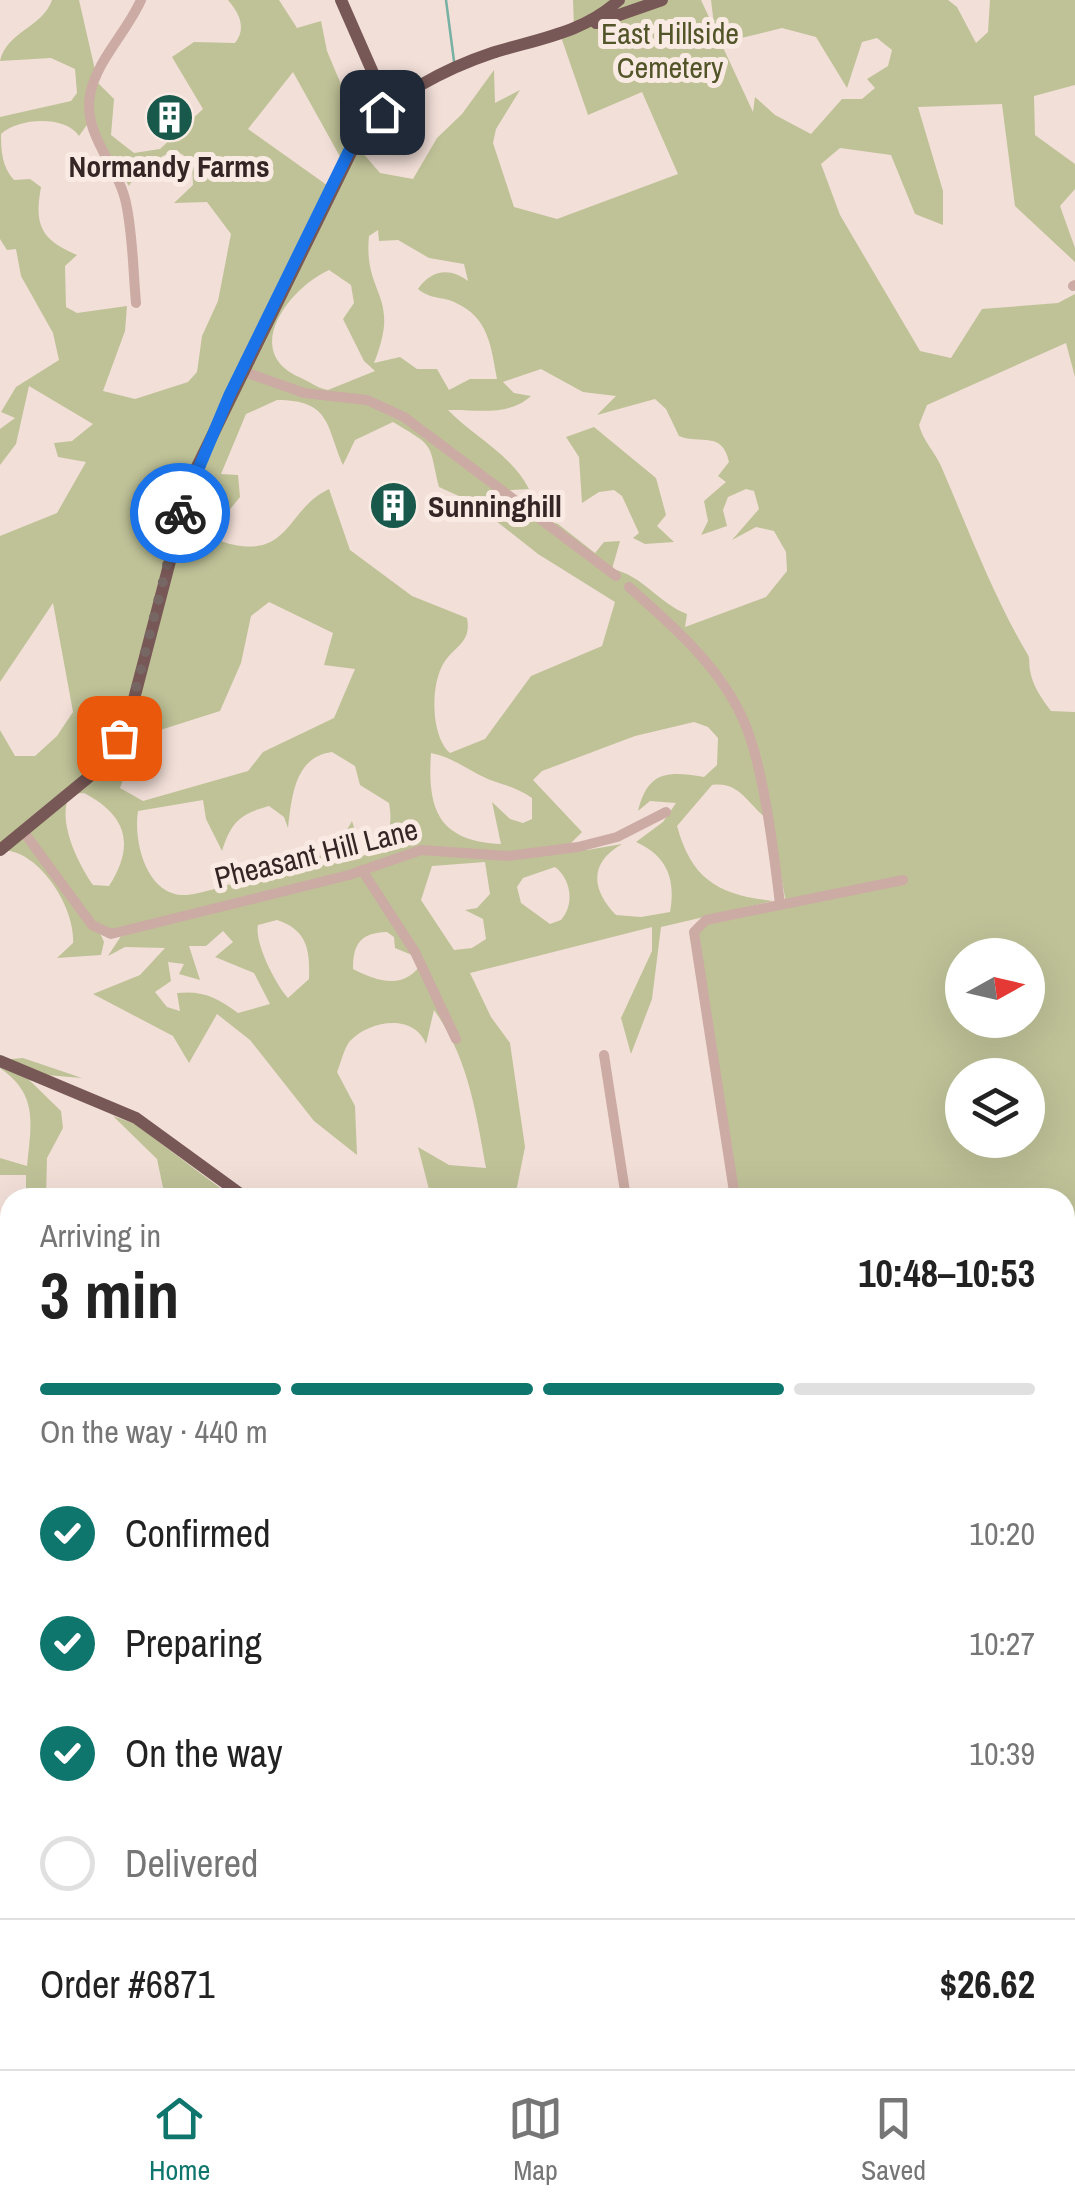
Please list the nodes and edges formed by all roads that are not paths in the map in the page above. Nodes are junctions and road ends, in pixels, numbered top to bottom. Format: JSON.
{"nodes":[{"id":1,"x":141,"y":0,"type":"edge"},
{"id":2,"x":342,"y":0,"type":"edge"},
{"id":3,"x":610,"y":0,"type":"edge"},
{"id":4,"x":619,"y":0,"type":"edge"},
{"id":5,"x":662,"y":0,"type":"edge"},
{"id":6,"x":634,"y":5,"type":"edge"},
{"id":7,"x":602,"y":15,"type":"junction"},
{"id":8,"x":574,"y":29,"type":"junction"},
{"id":9,"x":388,"y":107,"type":"junction"},
{"id":10,"x":136,"y":303,"type":"dead end"},
{"id":11,"x":242,"y":372,"type":"junction"},
{"id":12,"x":616,"y":576,"type":"dead end"},
{"id":13,"x":629,"y":588,"type":"dead end"},
{"id":14,"x":666,"y":812,"type":"dead end"},
{"id":15,"x":23,"y":831,"type":"junction"},
{"id":16,"x":0,"y":850,"type":"edge"},
{"id":17,"x":362,"y":870,"type":"junction"},
{"id":18,"x":903,"y":880,"type":"dead end"},
{"id":19,"x":780,"y":904,"type":"junction"},
{"id":20,"x":456,"y":1039,"type":"dead end"},
{"id":21,"x":604,"y":1055,"type":"dead end"},
{"id":22,"x":0,"y":1061,"type":"edge"},
{"id":23,"x":232,"y":1188,"type":"edge"},
{"id":24,"x":624,"y":1188,"type":"edge"},
{"id":25,"x":733,"y":1188,"type":"edge"}],
"edges":[{"from":1,"to":10,"type":"street"},
{"from":2,"to":9,"type":"main road"},
{"from":3,"to":7,"type":"main road"},
{"from":4,"to":7,"type":"main road"},
{"from":5,"to":6,"type":"main road"},
{"from":6,"to":8,"type":"main road"},
{"from":7,"to":8,"type":"main road"},
{"from":8,"to":9,"type":"main road"},
{"from":9,"to":11,"type":"main road"},
{"from":11,"to":12,"type":"street"},
{"from":11,"to":15,"type":"main road"},
{"from":13,"to":19,"type":"street"},
{"from":14,"to":17,"type":"street","name":"Pheasant Hill Lane"},
{"from":15,"to":16,"type":"main road"},
{"from":15,"to":17,"type":"street","name":"Pheasant Hill Lane"},
{"from":17,"to":20,"type":"street"},
{"from":18,"to":19,"type":"street"},
{"from":19,"to":25,"type":"street"},
{"from":21,"to":24,"type":"street"},
{"from":22,"to":23,"type":"main road"}]}
